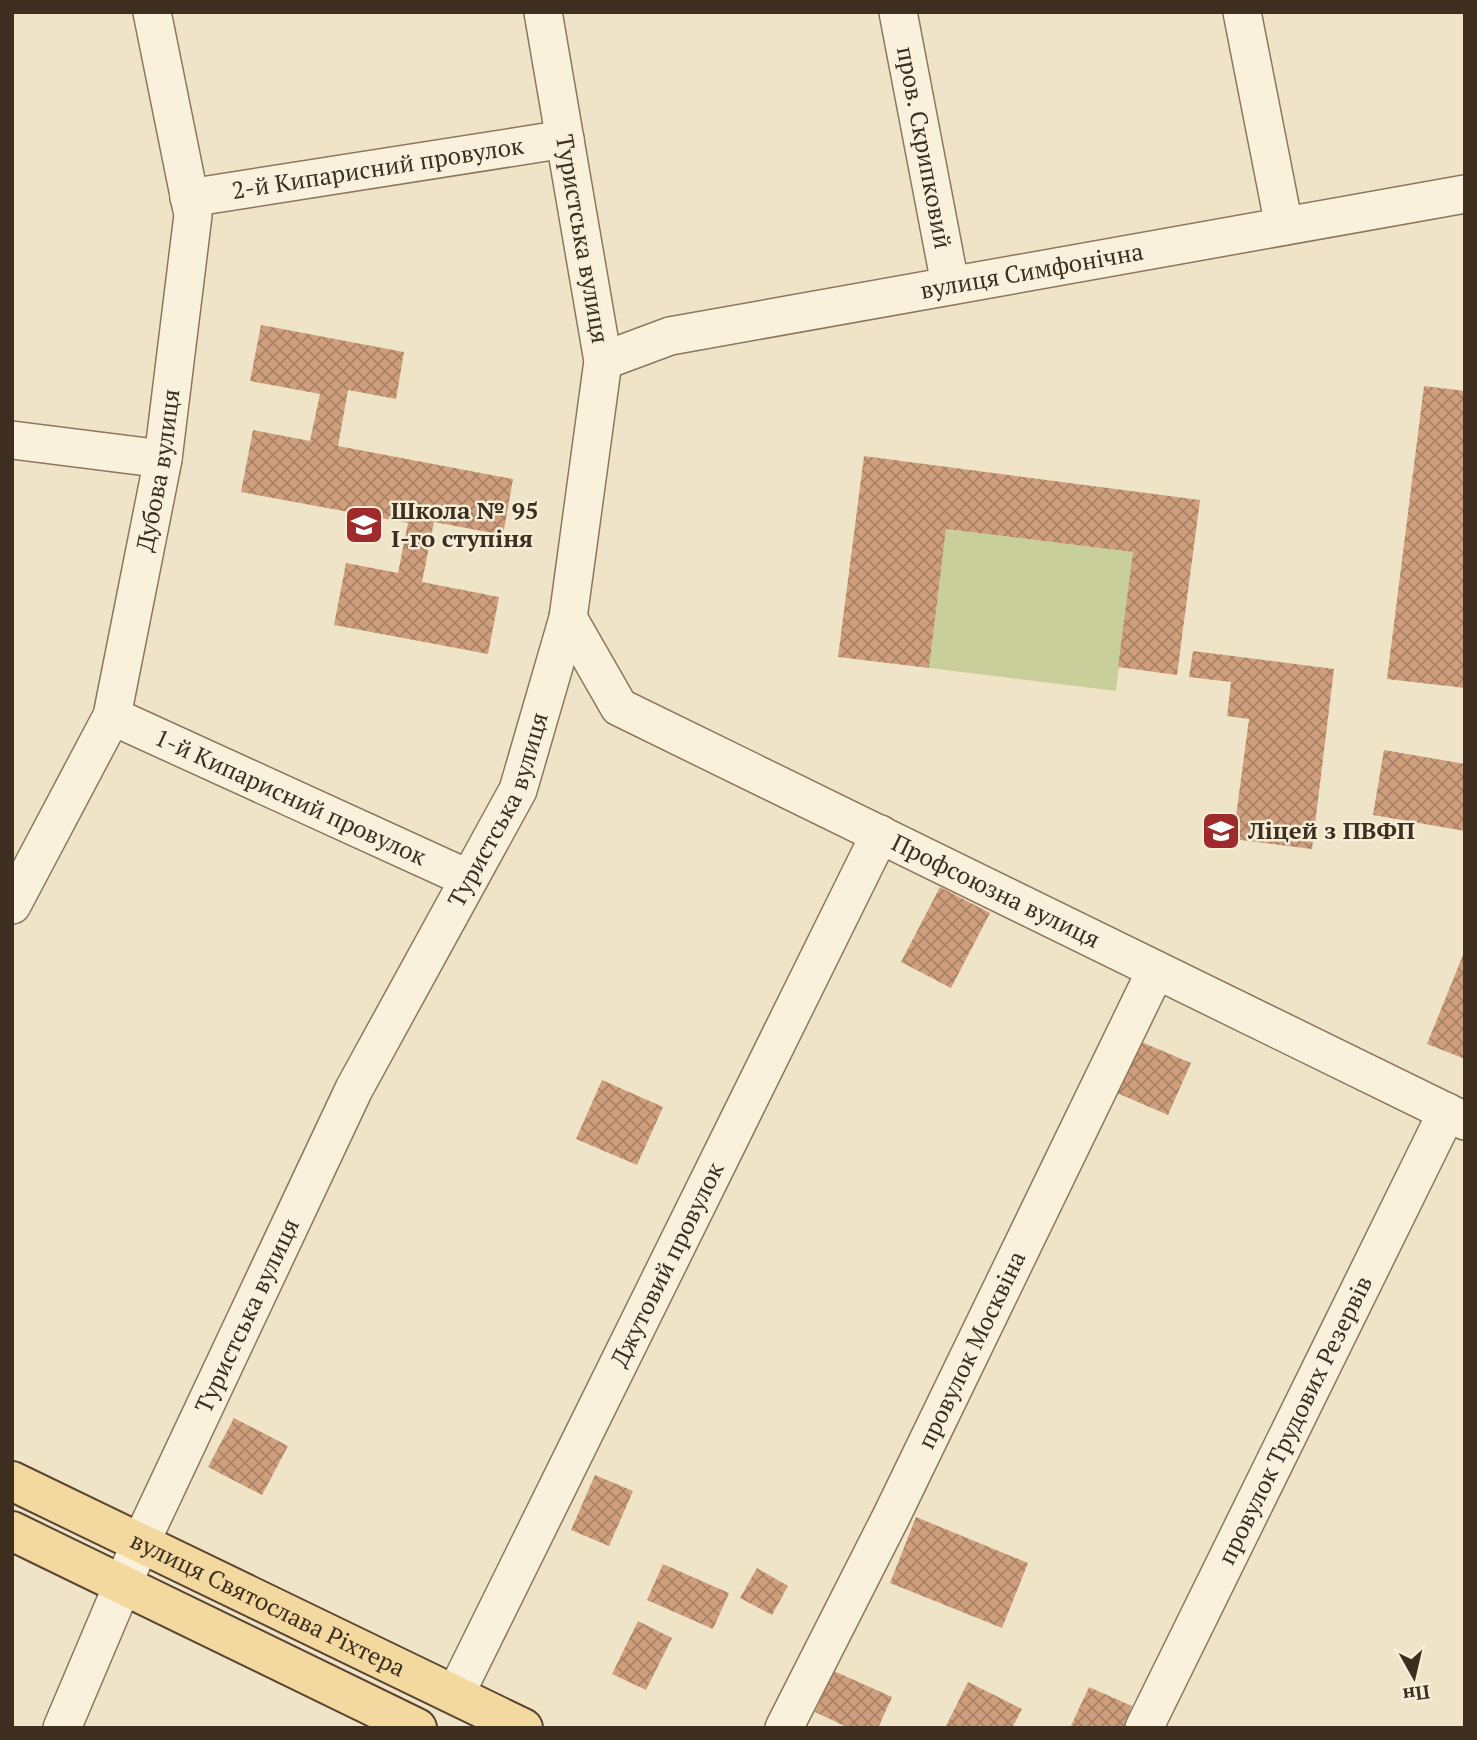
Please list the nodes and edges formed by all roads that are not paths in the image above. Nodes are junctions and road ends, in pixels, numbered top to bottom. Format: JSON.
{"nodes":[{"id":1,"x":152,"y":12,"type":"edge"},
{"id":2,"x":543,"y":12,"type":"edge"},
{"id":3,"x":898,"y":12,"type":"edge"},
{"id":4,"x":1242,"y":12,"type":"edge"},
{"id":5,"x":565,"y":139,"type":"junction"},
{"id":6,"x":1465,"y":194,"type":"edge"},
{"id":7,"x":189,"y":198,"type":"junction"},
{"id":8,"x":1284,"y":226,"type":"junction"},
{"id":9,"x":950,"y":284,"type":"junction"},
{"id":10,"x":603,"y":361,"type":"junction"},
{"id":11,"x":12,"y":440,"type":"edge"},
{"id":12,"x":163,"y":459,"type":"junction"},
{"id":13,"x":568,"y":618,"type":"junction"},
{"id":14,"x":112,"y":716,"type":"junction"},
{"id":15,"x":880,"y":834,"type":"junction"},
{"id":16,"x":469,"y":879,"type":"junction"},
{"id":17,"x":12,"y":905,"type":"edge"},
{"id":18,"x":1156,"y":970,"type":"junction"},
{"id":19,"x":1456,"y":1116,"type":"edge"},
{"id":20,"x":12,"y":1481,"type":"edge"},
{"id":21,"x":12,"y":1531,"type":"edge"},
{"id":22,"x":140,"y":1544,"type":"junction"},
{"id":23,"x":122,"y":1584,"type":"junction"},
{"id":24,"x":455,"y":1695,"type":"junction"},
{"id":25,"x":62,"y":1728,"type":"edge"},
{"id":26,"x":417,"y":1728,"type":"edge"},
{"id":27,"x":523,"y":1728,"type":"edge"},
{"id":28,"x":784,"y":1728,"type":"edge"},
{"id":29,"x":1144,"y":1728,"type":"edge"}],
"edges":[{"from":1,"to":7,"type":"street","name":"Дубова вулиця"},
{"from":2,"to":5,"type":"street","name":"Туристська вулиця"},
{"from":3,"to":9,"type":"street","name":"пров. Скрипковий"},
{"from":4,"to":8,"type":"street"},
{"from":5,"to":7,"type":"street","name":"2-й Кипарисний провулок"},
{"from":5,"to":10,"type":"street","name":"Туристська вулиця"},
{"from":6,"to":8,"type":"street","name":"вулиця Симфонічна"},
{"from":7,"to":12,"type":"street","name":"Дубова вулиця"},
{"from":8,"to":9,"type":"street","name":"вулиця Симфонічна"},
{"from":9,"to":10,"type":"street","name":"вулиця Симфонічна"},
{"from":10,"to":13,"type":"street","name":"Туристська вулиця"},
{"from":11,"to":12,"type":"street"},
{"from":12,"to":14,"type":"street","name":"Дубова вулиця"},
{"from":13,"to":15,"type":"street","name":"Профсоюзна вулиця"},
{"from":13,"to":16,"type":"street","name":"Туристська вулиця"},
{"from":14,"to":16,"type":"street","name":"1-й Кипарисний провулок"},
{"from":14,"to":17,"type":"street","name":"Дубова вулиця"},
{"from":15,"to":18,"type":"street","name":"Профсоюзна вулиця"},
{"from":15,"to":24,"type":"street","name":"Джутовий провулок"},
{"from":16,"to":22,"type":"street","name":"Туристська вулиця"},
{"from":18,"to":19,"type":"street","name":"Профсоюзна вулиця"},
{"from":18,"to":28,"type":"street","name":"провулок Москвіна"},
{"from":19,"to":29,"type":"street","name":"провулок Трудових Резервів"},
{"from":20,"to":22,"type":"main road","name":"вулиця Святослава Ріхтера"},
{"from":21,"to":23,"type":"main road","name":"вулиця Святослава Ріхтера"},
{"from":22,"to":23,"type":"street","name":"Туристська вулиця"},
{"from":22,"to":24,"type":"main road","name":"вулиця Святослава Ріхтера"},
{"from":23,"to":25,"type":"street"},
{"from":23,"to":26,"type":"main road","name":"вулиця Святослава Ріхтера"},
{"from":24,"to":27,"type":"main road","name":"вулиця Святослава Ріхтера"}]}
